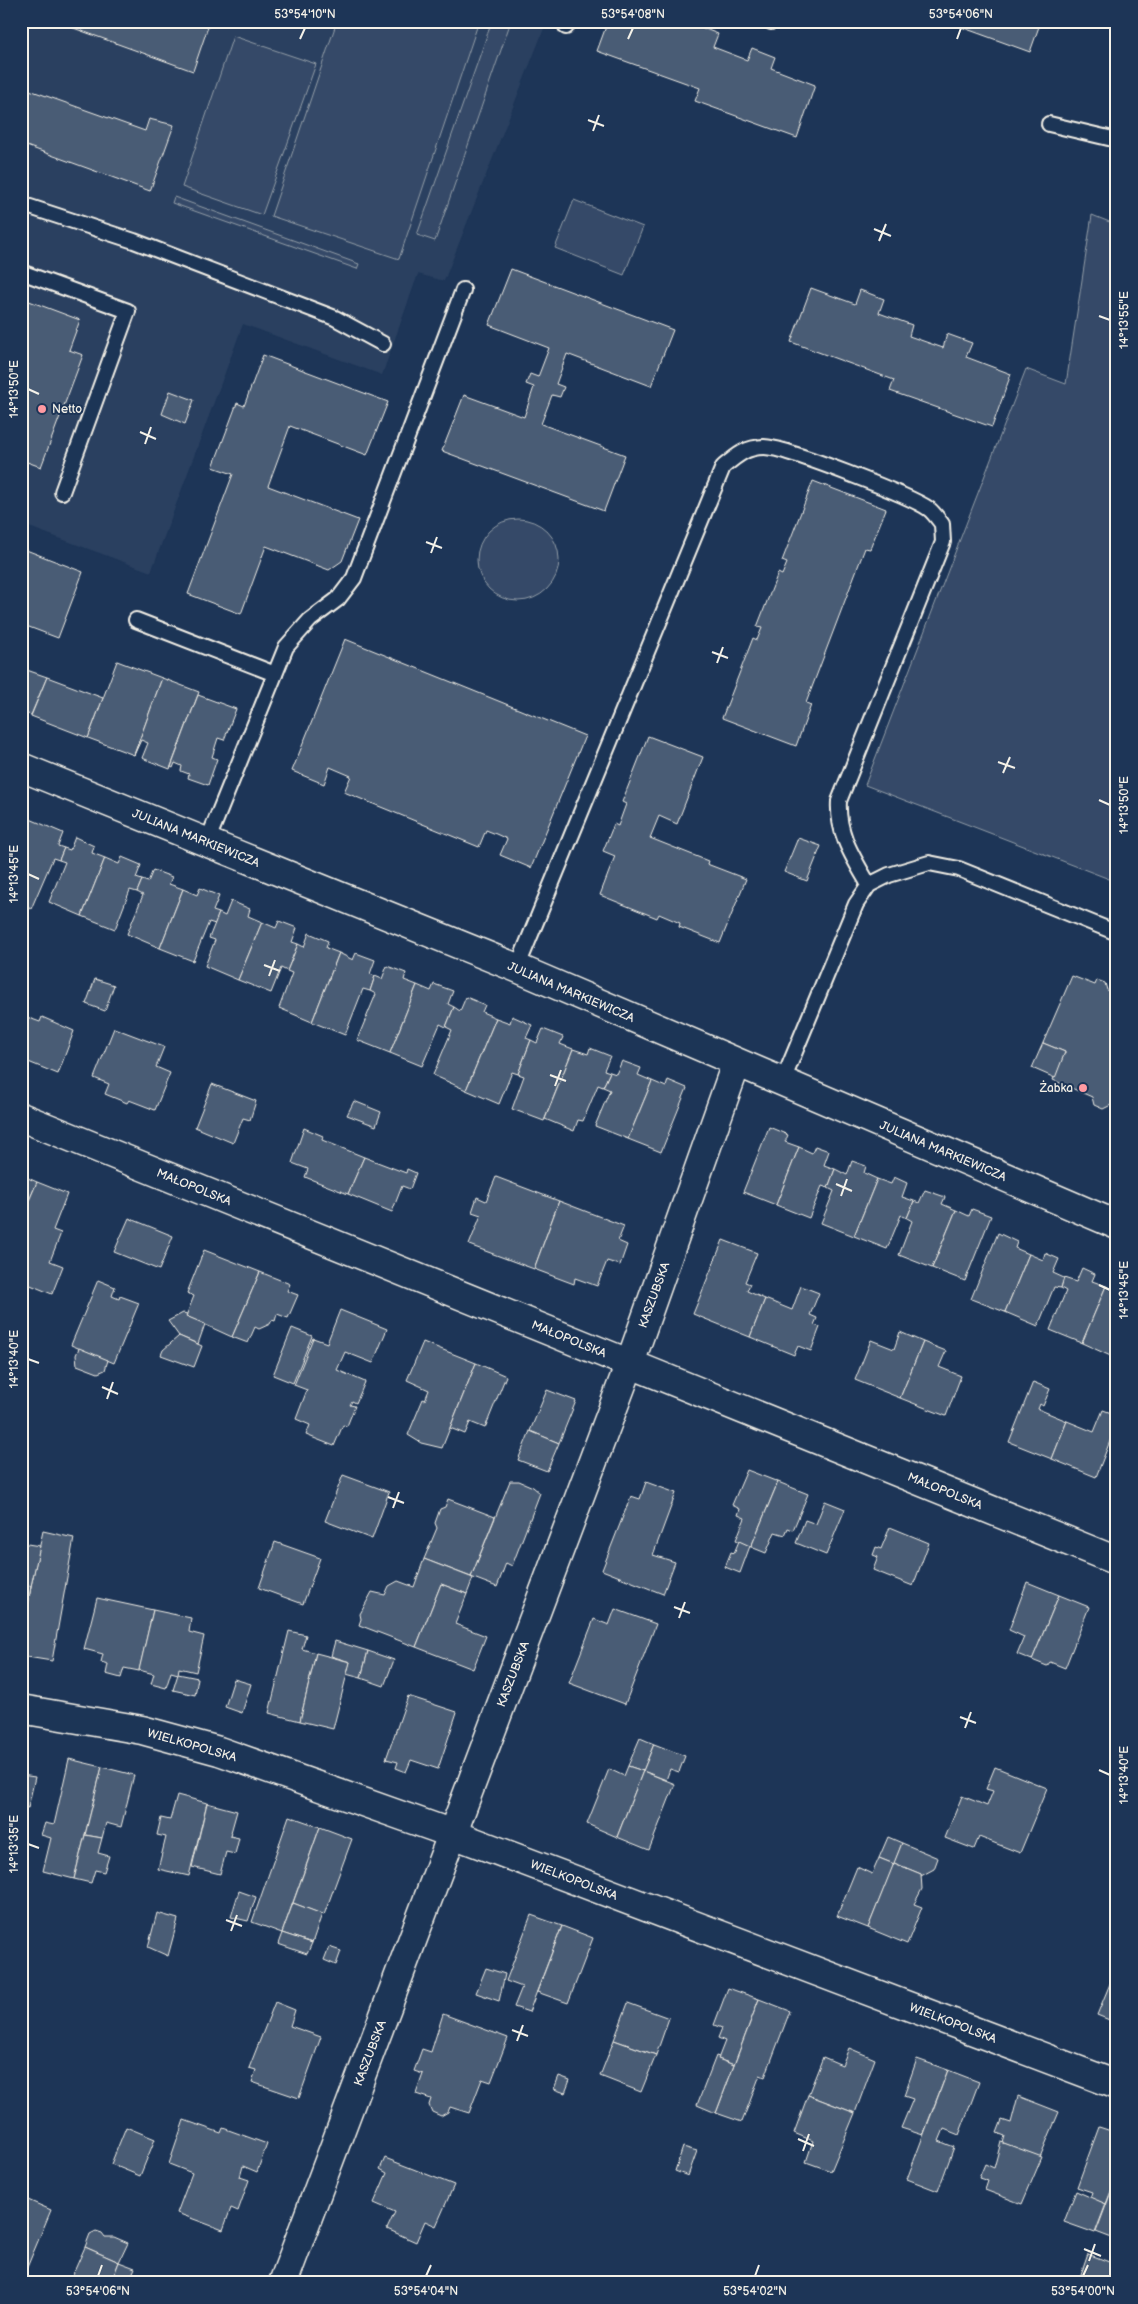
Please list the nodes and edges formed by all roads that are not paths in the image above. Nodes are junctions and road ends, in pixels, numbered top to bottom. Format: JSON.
{"nodes":[{"id":1,"x":1049,"y":124,"type":"dead end"},
{"id":2,"x":1117,"y":140,"type":"edge"},
{"id":3,"x":21,"y":204,"type":"edge"},
{"id":4,"x":21,"y":272,"type":"edge"},
{"id":5,"x":463,"y":290,"type":"dead end"},
{"id":6,"x":383,"y":344,"type":"dead end"},
{"id":7,"x":62,"y":492,"type":"dead end"},
{"id":8,"x":136,"y":620,"type":"dead end"},
{"id":9,"x":275,"y":674,"type":"junction"},
{"id":10,"x":21,"y":766,"type":"edge"},
{"id":11,"x":207,"y":842,"type":"junction"},
{"id":12,"x":870,"y":885,"type":"junction"},
{"id":13,"x":1117,"y":933,"type":"edge"},
{"id":14,"x":516,"y":968,"type":"junction"},
{"id":15,"x":736,"y":1064,"type":"junction"},
{"id":16,"x":782,"y":1082,"type":"junction"},
{"id":17,"x":21,"y":1117,"type":"edge"},
{"id":18,"x":1117,"y":1225,"type":"edge"},
{"id":19,"x":630,"y":1363,"type":"junction"},
{"id":20,"x":1117,"y":1561,"type":"edge"},
{"id":21,"x":21,"y":1709,"type":"edge"},
{"id":22,"x":453,"y":1834,"type":"junction"},
{"id":23,"x":1117,"y":2085,"type":"edge"},
{"id":24,"x":283,"y":2283,"type":"edge"}],
"edges":[{"from":1,"to":2,"type":"lane"},
{"from":3,"to":6,"type":"lane"},
{"from":4,"to":7,"type":"lane"},
{"from":5,"to":9,"type":"lane"},
{"from":8,"to":9,"type":"lane"},
{"from":9,"to":11,"type":"lane"},
{"from":10,"to":11,"type":"street","name":"JULIANA MARKIEWICZA"},
{"from":11,"to":14,"type":"street","name":"JULIANA MARKIEWICZA"},
{"from":12,"to":13,"type":"lane"},
{"from":12,"to":14,"type":"lane"},
{"from":12,"to":16,"type":"lane"},
{"from":14,"to":15,"type":"street","name":"JULIANA MARKIEWICZA"},
{"from":15,"to":16,"type":"street","name":"JULIANA MARKIEWICZA"},
{"from":15,"to":19,"type":"street","name":"KASZUBSKA"},
{"from":16,"to":18,"type":"street","name":"JULIANA MARKIEWICZA"},
{"from":17,"to":19,"type":"street","name":"MAŁOPOLSKA"},
{"from":19,"to":20,"type":"street","name":"MAŁOPOLSKA"},
{"from":19,"to":22,"type":"street","name":"KASZUBSKA"},
{"from":21,"to":22,"type":"street","name":"WIELKOPOLSKA"},
{"from":22,"to":23,"type":"street","name":"WIELKOPOLSKA"},
{"from":22,"to":24,"type":"street","name":"KASZUBSKA"}]}
